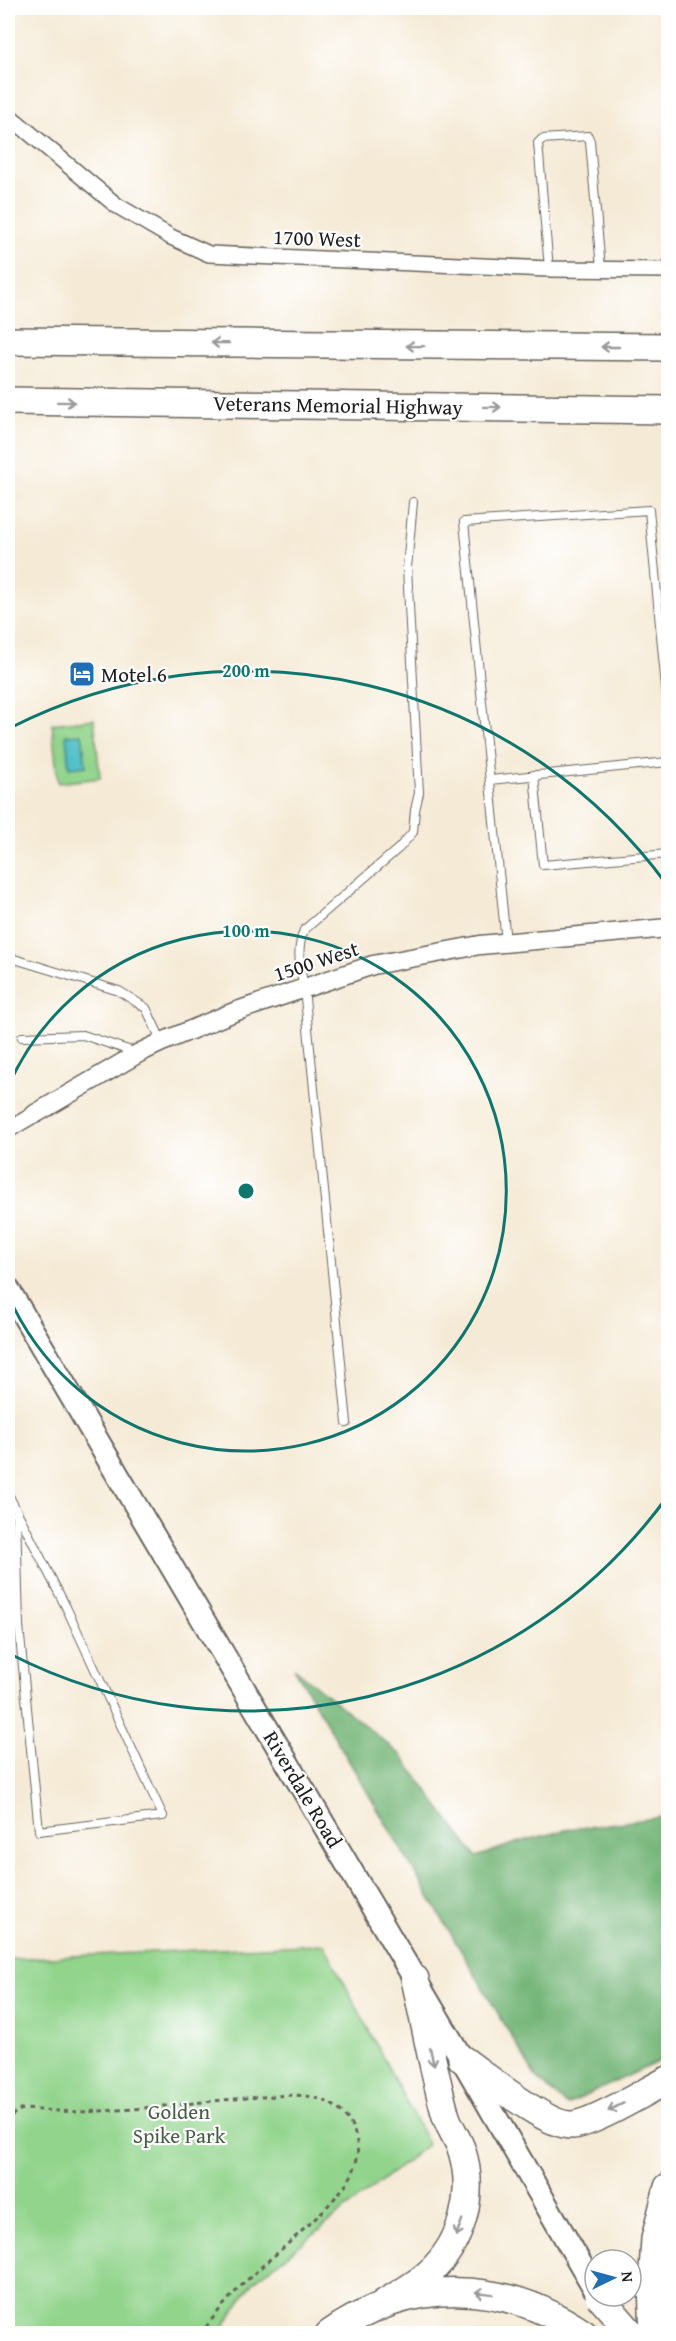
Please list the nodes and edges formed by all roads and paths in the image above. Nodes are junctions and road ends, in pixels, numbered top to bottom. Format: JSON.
{"nodes":[{"id":1,"x":8,"y":115,"type":"edge"},
{"id":2,"x":549,"y":269,"type":"junction"},
{"id":3,"x":601,"y":269,"type":"junction"},
{"id":4,"x":669,"y":270,"type":"edge"},
{"id":5,"x":8,"y":341,"type":"edge"},
{"id":6,"x":669,"y":347,"type":"edge"},
{"id":7,"x":8,"y":401,"type":"edge"},
{"id":8,"x":669,"y":410,"type":"edge"},
{"id":9,"x":413,"y":502,"type":"dead end"},
{"id":10,"x":667,"y":677,"type":"edge"},
{"id":11,"x":669,"y":707,"type":"edge"},
{"id":12,"x":669,"y":762,"type":"edge"},
{"id":13,"x":534,"y":775,"type":"junction"},
{"id":14,"x":490,"y":780,"type":"junction"},
{"id":15,"x":669,"y":854,"type":"edge"},
{"id":16,"x":669,"y":928,"type":"edge"},
{"id":17,"x":506,"y":943,"type":"junction"},
{"id":18,"x":8,"y":957,"type":"edge"},
{"id":19,"x":304,"y":987,"type":"junction"},
{"id":20,"x":22,"y":1037,"type":"dead end"},
{"id":21,"x":162,"y":1042,"type":"junction"},
{"id":22,"x":138,"y":1053,"type":"junction"},
{"id":23,"x":35,"y":1114,"type":"joint"},
{"id":24,"x":8,"y":1131,"type":"edge"},
{"id":25,"x":8,"y":1289,"type":"edge"},
{"id":26,"x":346,"y":1423,"type":"dead end"},
{"id":27,"x":8,"y":1494,"type":"edge"},
{"id":28,"x":15,"y":1509,"type":"junction"},
{"id":29,"x":19,"y":1626,"type":"junction"},
{"id":30,"x":8,"y":1627,"type":"edge"},
{"id":31,"x":415,"y":1979,"type":"junction"},
{"id":32,"x":462,"y":2059,"type":"junction"},
{"id":33,"x":669,"y":2080,"type":"edge"},
{"id":34,"x":8,"y":2124,"type":"edge"},
{"id":35,"x":669,"y":2187,"type":"edge"},
{"id":36,"x":583,"y":2268,"type":"edge"},
{"id":37,"x":384,"y":2303,"type":"junction"},
{"id":38,"x":669,"y":2307,"type":"edge"},
{"id":39,"x":607,"y":2308,"type":"edge"},
{"id":40,"x":609,"y":2308,"type":"edge"},
{"id":41,"x":575,"y":2328,"type":"edge"},
{"id":42,"x":202,"y":2334,"type":"edge"},
{"id":43,"x":329,"y":2334,"type":"edge"},
{"id":44,"x":623,"y":2334,"type":"edge"},
{"id":45,"x":632,"y":2334,"type":"edge"},
{"id":46,"x":654,"y":2334,"type":"edge"}],
"edges":[{"from":1,"to":2,"type":"street","name":"1700 West"},
{"from":2,"to":3,"type":"street","name":"1700 West"},
{"from":2,"to":3,"type":"lane"},
{"from":3,"to":4,"type":"street","name":"1700 West"},
{"from":6,"to":5,"type":"highway","one_way":true},
{"from":7,"to":8,"type":"highway","name":"Veterans Memorial Highway","one_way":true},
{"from":9,"to":19,"type":"lane"},
{"from":10,"to":11,"type":"lane"},
{"from":10,"to":14,"type":"lane"},
{"from":12,"to":13,"type":"lane"},
{"from":13,"to":14,"type":"lane"},
{"from":13,"to":15,"type":"lane"},
{"from":14,"to":17,"type":"lane"},
{"from":16,"to":17,"type":"street","name":"1500 West"},
{"from":17,"to":19,"type":"street","name":"1500 West"},
{"from":18,"to":21,"type":"lane"},
{"from":19,"to":21,"type":"street","name":"1500 West"},
{"from":19,"to":26,"type":"lane"},
{"from":20,"to":22,"type":"lane"},
{"from":21,"to":22,"type":"street","name":"1500 West"},
{"from":22,"to":23,"type":"street","name":"1500 West"},
{"from":23,"to":24,"type":"street","name":"1500 West"},
{"from":25,"to":31,"type":"main road","name":"Riverdale Road"},
{"from":27,"to":28,"type":"lane"},
{"from":28,"to":29,"type":"lane"},
{"from":28,"to":29,"type":"lane"},
{"from":29,"to":30,"type":"lane"},
{"from":31,"to":32,"type":"main road","name":"Riverdale Road"},
{"from":31,"to":37,"type":"highway","one_way":true},
{"from":33,"to":32,"type":"highway","one_way":true},
{"from":32,"to":36,"type":"main road","name":"Riverdale Road"},
{"from":34,"to":42,"type":"path"},
{"from":35,"to":46,"type":"highway","bridge":true},
{"from":41,"to":37,"type":"highway","one_way":true},
{"from":37,"to":43,"type":"highway"},
{"from":38,"to":45,"type":"highway"},
{"from":39,"to":44,"type":"main road","bridge":true},
{"from":40,"to":45,"type":"highway","bridge":true}]}
